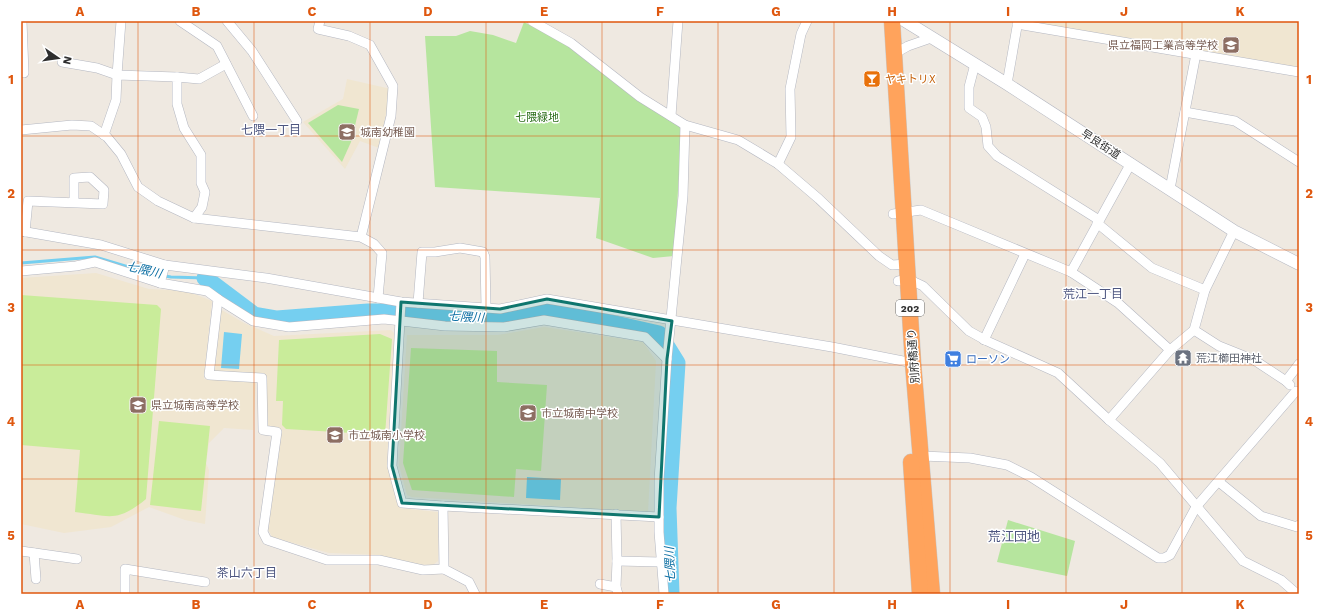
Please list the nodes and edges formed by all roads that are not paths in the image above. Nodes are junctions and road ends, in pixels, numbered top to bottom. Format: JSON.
{"nodes":[{"id":1,"x":22,"y":21,"type":"edge"},
{"id":2,"x":121,"y":21,"type":"edge"},
{"id":3,"x":180,"y":21,"type":"edge"},
{"id":4,"x":227,"y":21,"type":"edge"},
{"id":5,"x":320,"y":21,"type":"edge"},
{"id":6,"x":532,"y":21,"type":"edge"},
{"id":7,"x":678,"y":21,"type":"edge"},
{"id":8,"x":807,"y":21,"type":"edge"},
{"id":9,"x":883,"y":21,"type":"edge"},
{"id":10,"x":892,"y":21,"type":"edge"},
{"id":11,"x":905,"y":21,"type":"edge"},
{"id":12,"x":1018,"y":22,"type":"edge"},
{"id":13,"x":932,"y":38,"type":"junction"},
{"id":14,"x":894,"y":54,"type":"junction"},
{"id":15,"x":1196,"y":54,"type":"junction"},
{"id":16,"x":62,"y":62,"type":"dead end"},
{"id":17,"x":226,"y":64,"type":"junction"},
{"id":18,"x":975,"y":64,"type":"junction"},
{"id":19,"x":1299,"y":72,"type":"edge"},
{"id":20,"x":24,"y":73,"type":"dead end"},
{"id":21,"x":117,"y":75,"type":"junction"},
{"id":22,"x":177,"y":78,"type":"junction"},
{"id":23,"x":1007,"y":84,"type":"junction"},
{"id":24,"x":1185,"y":112,"type":"junction"},
{"id":25,"x":253,"y":116,"type":"dead end"},
{"id":26,"x":671,"y":116,"type":"junction"},
{"id":27,"x":297,"y":121,"type":"dead end"},
{"id":28,"x":685,"y":125,"type":"junction"},
{"id":29,"x":21,"y":130,"type":"edge"},
{"id":30,"x":104,"y":135,"type":"junction"},
{"id":31,"x":1299,"y":162,"type":"edge"},
{"id":32,"x":1131,"y":163,"type":"junction"},
{"id":33,"x":778,"y":164,"type":"junction"},
{"id":34,"x":1170,"y":189,"type":"junction"},
{"id":35,"x":74,"y":203,"type":"dead end"},
{"id":36,"x":898,"y":214,"type":"junction"},
{"id":37,"x":194,"y":218,"type":"junction"},
{"id":38,"x":1098,"y":221,"type":"junction"},
{"id":39,"x":23,"y":231,"type":"edge"},
{"id":40,"x":1234,"y":231,"type":"junction"},
{"id":41,"x":361,"y":237,"type":"junction"},
{"id":42,"x":1025,"y":254,"type":"junction"},
{"id":43,"x":1299,"y":264,"type":"edge"},
{"id":44,"x":21,"y":271,"type":"edge"},
{"id":45,"x":902,"y":272,"type":"junction"},
{"id":46,"x":1071,"y":272,"type":"junction"},
{"id":47,"x":162,"y":274,"type":"junction"},
{"id":48,"x":1205,"y":290,"type":"junction"},
{"id":49,"x":378,"y":298,"type":"junction"},
{"id":50,"x":218,"y":299,"type":"junction"},
{"id":51,"x":401,"y":302,"type":"junction"},
{"id":52,"x":418,"y":303,"type":"junction"},
{"id":53,"x":486,"y":308,"type":"junction"},
{"id":54,"x":400,"y":321,"type":"junction"},
{"id":55,"x":672,"y":321,"type":"junction"},
{"id":56,"x":1194,"y":330,"type":"junction"},
{"id":57,"x":984,"y":340,"type":"junction"},
{"id":58,"x":1170,"y":350,"type":"junction"},
{"id":59,"x":667,"y":355,"type":"junction"},
{"id":60,"x":908,"y":362,"type":"junction"},
{"id":61,"x":1299,"y":364,"type":"edge"},
{"id":62,"x":1286,"y":381,"type":"junction"},
{"id":63,"x":1297,"y":393,"type":"edge"},
{"id":64,"x":1109,"y":420,"type":"junction"},
{"id":65,"x":922,"y":456,"type":"junction"},
{"id":66,"x":1219,"y":482,"type":"junction"},
{"id":67,"x":443,"y":506,"type":"junction"},
{"id":68,"x":1196,"y":507,"type":"junction"},
{"id":69,"x":616,"y":514,"type":"junction"},
{"id":70,"x":659,"y":516,"type":"junction"},
{"id":71,"x":1299,"y":525,"type":"edge"},
{"id":72,"x":21,"y":551,"type":"edge"},
{"id":73,"x":34,"y":553,"type":"junction"},
{"id":74,"x":77,"y":559,"type":"dead end"},
{"id":75,"x":617,"y":561,"type":"junction"},
{"id":76,"x":661,"y":562,"type":"junction"},
{"id":77,"x":444,"y":569,"type":"junction"},
{"id":78,"x":36,"y":579,"type":"dead end"},
{"id":79,"x":206,"y":582,"type":"dead end"},
{"id":80,"x":600,"y":584,"type":"dead end"},
{"id":81,"x":617,"y":591,"type":"edge"},
{"id":82,"x":125,"y":594,"type":"edge"},
{"id":83,"x":475,"y":594,"type":"edge"},
{"id":84,"x":664,"y":594,"type":"edge"},
{"id":85,"x":920,"y":594,"type":"edge"},
{"id":86,"x":932,"y":594,"type":"edge"},
{"id":87,"x":1297,"y":594,"type":"edge"}],
"edges":[{"from":1,"to":20,"type":"street"},
{"from":2,"to":21,"type":"street"},
{"from":3,"to":17,"type":"street"},
{"from":4,"to":27,"type":"street"},
{"from":5,"to":41,"type":"street"},
{"from":6,"to":26,"type":"street"},
{"from":7,"to":26,"type":"street"},
{"from":8,"to":33,"type":"street"},
{"from":9,"to":36,"type":"highway","name":"別府橋通り","number":"202"},
{"from":10,"to":14,"type":"highway","name":"別府橋通り","number":"202"},
{"from":11,"to":13,"type":"street","name":"早良街道"},
{"from":12,"to":15,"type":"street"},
{"from":12,"to":23,"type":"street"},
{"from":13,"to":14,"type":"street"},
{"from":13,"to":18,"type":"street","name":"早良街道"},
{"from":14,"to":36,"type":"highway","name":"別府橋通り","number":"202"},
{"from":15,"to":19,"type":"street"},
{"from":15,"to":24,"type":"street"},
{"from":16,"to":21,"type":"street"},
{"from":17,"to":22,"type":"street"},
{"from":17,"to":25,"type":"street"},
{"from":18,"to":23,"type":"street","name":"早良街道"},
{"from":18,"to":38,"type":"street"},
{"from":21,"to":22,"type":"street"},
{"from":21,"to":30,"type":"street"},
{"from":22,"to":37,"type":"street"},
{"from":23,"to":32,"type":"street","name":"早良街道"},
{"from":24,"to":31,"type":"street"},
{"from":24,"to":34,"type":"street"},
{"from":26,"to":28,"type":"street"},
{"from":28,"to":33,"type":"street"},
{"from":28,"to":55,"type":"street"},
{"from":29,"to":30,"type":"street"},
{"from":30,"to":37,"type":"street"},
{"from":32,"to":34,"type":"street","name":"早良街道"},
{"from":32,"to":38,"type":"street"},
{"from":33,"to":45,"type":"street"},
{"from":34,"to":40,"type":"street","name":"早良街道"},
{"from":35,"to":39,"type":"street"},
{"from":36,"to":42,"type":"street"},
{"from":36,"to":45,"type":"highway","name":"別府橋通り","number":"202"},
{"from":37,"to":41,"type":"street"},
{"from":38,"to":46,"type":"street"},
{"from":38,"to":48,"type":"street"},
{"from":39,"to":47,"type":"street"},
{"from":40,"to":43,"type":"street","name":"早良街道"},
{"from":40,"to":48,"type":"street"},
{"from":41,"to":49,"type":"street"},
{"from":42,"to":46,"type":"street"},
{"from":42,"to":57,"type":"street"},
{"from":44,"to":47,"type":"street"},
{"from":45,"to":57,"type":"street"},
{"from":45,"to":60,"type":"highway","name":"別府橋通り","number":"202"},
{"from":46,"to":58,"type":"street"},
{"from":47,"to":49,"type":"street"},
{"from":47,"to":50,"type":"street"},
{"from":48,"to":56,"type":"street"},
{"from":49,"to":51,"type":"street"},
{"from":50,"to":54,"type":"street"},
{"from":50,"to":77,"type":"street"},
{"from":51,"to":52,"type":"street"},
{"from":51,"to":54,"type":"street"},
{"from":52,"to":53,"type":"street"},
{"from":52,"to":53,"type":"street"},
{"from":53,"to":55,"type":"street"},
{"from":54,"to":59,"type":"street"},
{"from":54,"to":67,"type":"street"},
{"from":55,"to":59,"type":"street"},
{"from":55,"to":60,"type":"street"},
{"from":56,"to":58,"type":"street"},
{"from":56,"to":62,"type":"street"},
{"from":57,"to":64,"type":"street"},
{"from":58,"to":64,"type":"street"},
{"from":59,"to":70,"type":"street"},
{"from":60,"to":65,"type":"highway","name":"別府橋通り","number":"202"},
{"from":60,"to":85,"type":"highway","name":"別府橋通り","number":"202"},
{"from":61,"to":62,"type":"street"},
{"from":62,"to":63,"type":"street"},
{"from":63,"to":66,"type":"street"},
{"from":64,"to":68,"type":"street"},
{"from":65,"to":68,"type":"street"},
{"from":65,"to":86,"type":"highway","name":"別府橋通り","number":"202"},
{"from":66,"to":68,"type":"street"},
{"from":66,"to":71,"type":"street"},
{"from":67,"to":69,"type":"street"},
{"from":67,"to":77,"type":"street"},
{"from":68,"to":87,"type":"street"},
{"from":69,"to":70,"type":"street"},
{"from":69,"to":75,"type":"street"},
{"from":70,"to":76,"type":"street"},
{"from":72,"to":73,"type":"street"},
{"from":73,"to":74,"type":"street"},
{"from":73,"to":78,"type":"street"},
{"from":75,"to":76,"type":"street"},
{"from":75,"to":81,"type":"street"},
{"from":76,"to":84,"type":"street"},
{"from":77,"to":83,"type":"street"},
{"from":79,"to":82,"type":"street"},
{"from":80,"to":81,"type":"street"}]}
